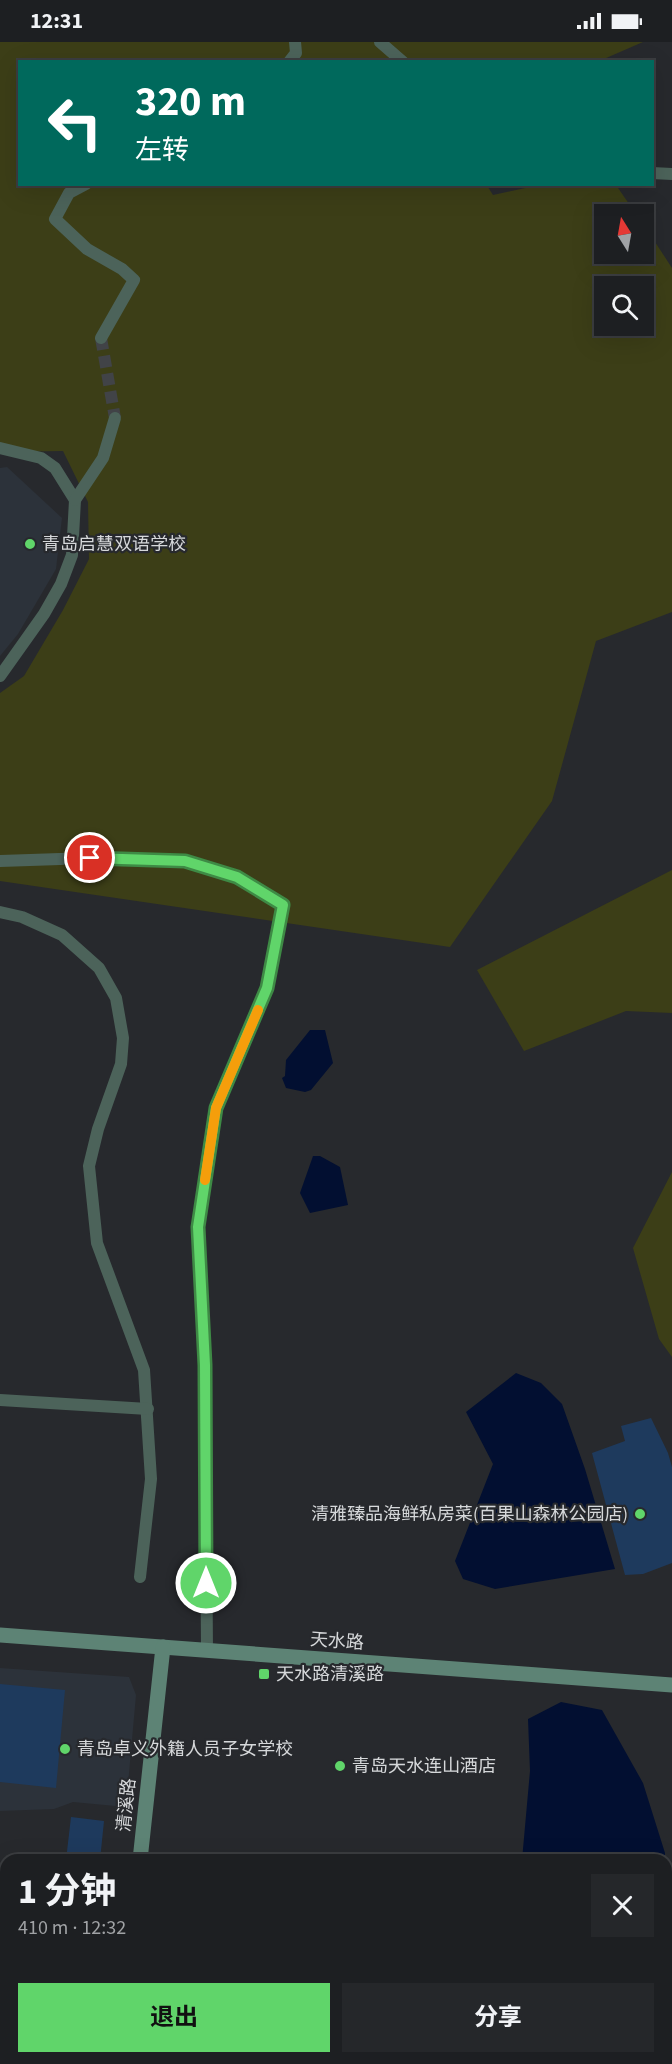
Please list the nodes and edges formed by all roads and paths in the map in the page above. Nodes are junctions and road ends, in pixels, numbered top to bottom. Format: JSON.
{"nodes":[{"id":1,"x":295,"y":42,"type":"edge"},
{"id":2,"x":380,"y":42,"type":"edge"},
{"id":3,"x":291,"y":60,"type":"edge"},
{"id":4,"x":401,"y":60,"type":"edge"},
{"id":5,"x":654,"y":173,"type":"edge"},
{"id":6,"x":672,"y":174,"type":"edge"},
{"id":7,"x":82,"y":186,"type":"edge"},
{"id":8,"x":101,"y":338,"type":"tunnel mouth"},
{"id":9,"x":115,"y":418,"type":"tunnel mouth"},
{"id":10,"x":0,"y":448,"type":"edge"},
{"id":11,"x":75,"y":500,"type":"junction"},
{"id":12,"x":0,"y":676,"type":"edge"},
{"id":13,"x":0,"y":861,"type":"edge"},
{"id":14,"x":0,"y":912,"type":"edge"},
{"id":15,"x":0,"y":1400,"type":"edge"},
{"id":16,"x":148,"y":1409,"type":"junction"},
{"id":17,"x":140,"y":1577,"type":"dead end"},
{"id":18,"x":0,"y":1635,"type":"edge"},
{"id":19,"x":163,"y":1647,"type":"junction"},
{"id":20,"x":207,"y":1651,"type":"junction"},
{"id":21,"x":672,"y":1685,"type":"edge"},
{"id":22,"x":141,"y":1854,"type":"edge"}],
"edges":[{"from":1,"to":3,"type":"street"},
{"from":2,"to":4,"type":"street"},
{"from":5,"to":6,"type":"street"},
{"from":7,"to":8,"type":"street"},
{"from":9,"to":11,"type":"street"},
{"from":10,"to":11,"type":"street"},
{"from":11,"to":12,"type":"street"},
{"from":13,"to":20,"type":"street"},
{"from":14,"to":16,"type":"street"},
{"from":15,"to":16,"type":"street"},
{"from":16,"to":17,"type":"street"},
{"from":18,"to":19,"type":"street","name":"天水路"},
{"from":19,"to":20,"type":"street","name":"天水路"},
{"from":19,"to":22,"type":"street","name":"清溪路"},
{"from":20,"to":21,"type":"street","name":"天水路"}]}
